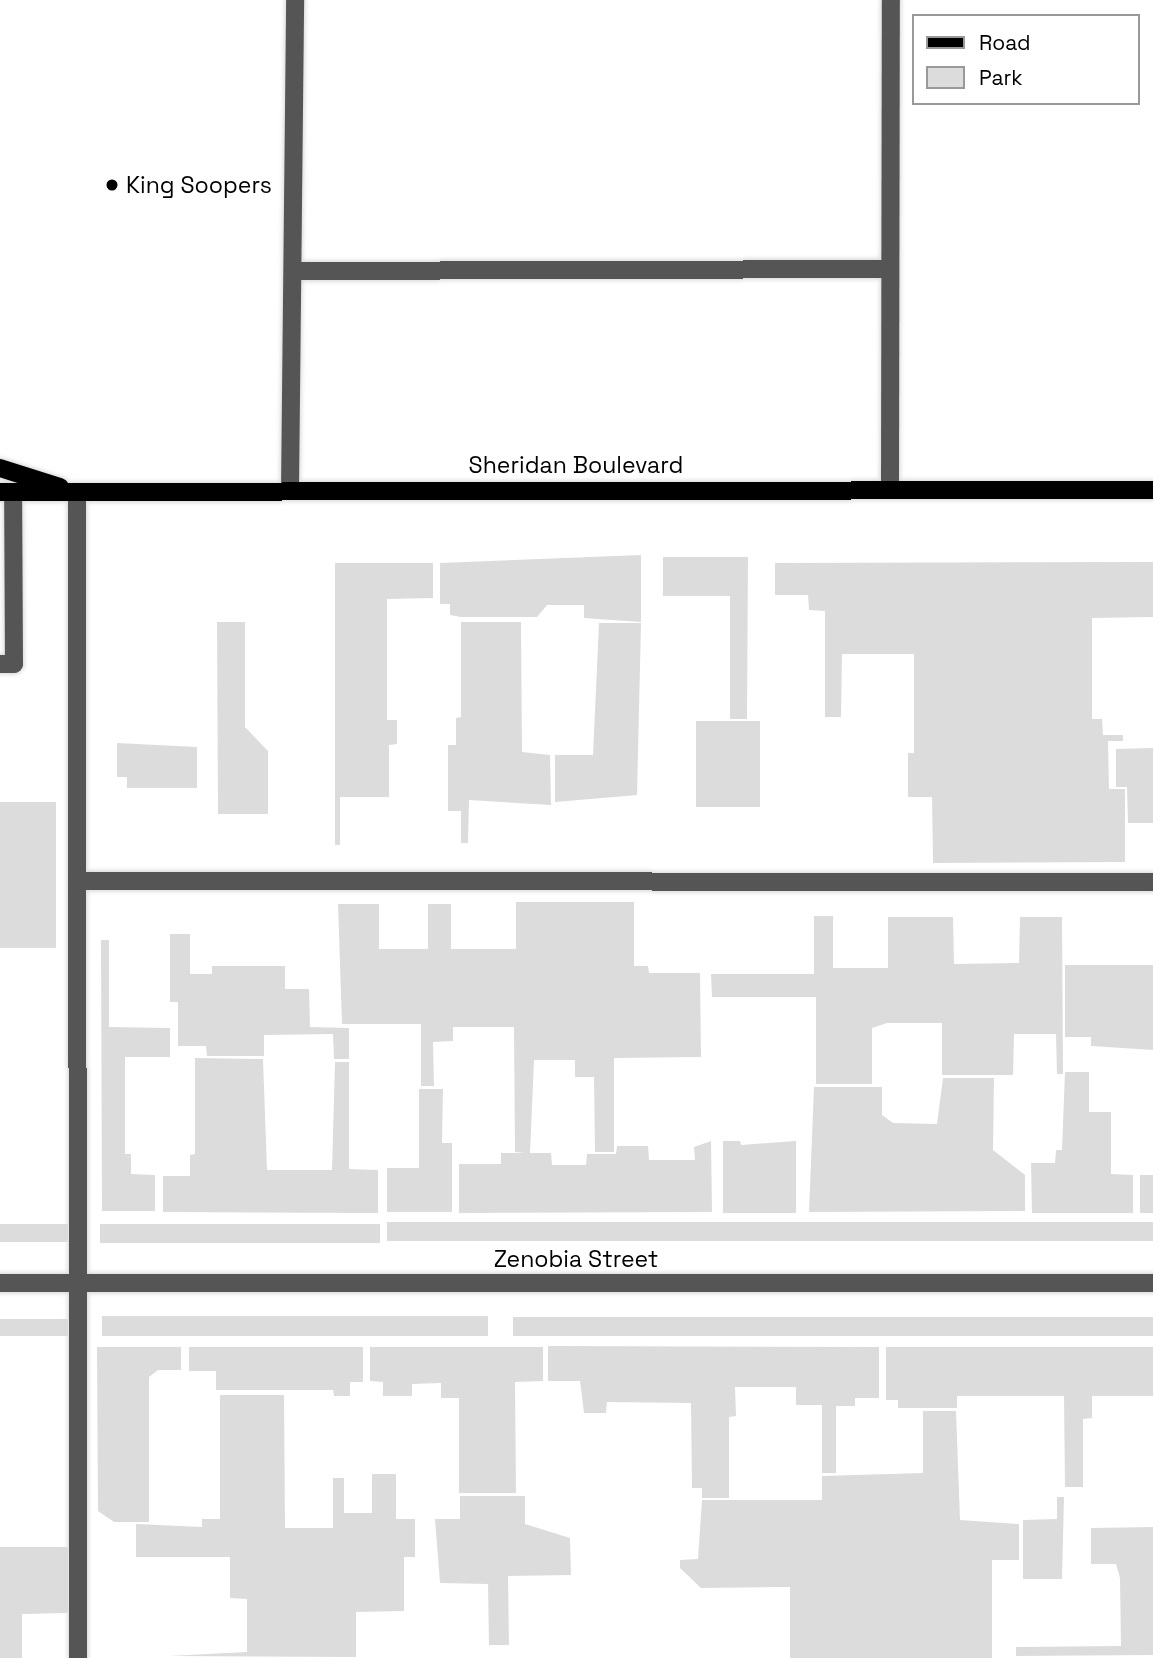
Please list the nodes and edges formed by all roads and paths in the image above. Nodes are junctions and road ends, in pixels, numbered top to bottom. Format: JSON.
{"nodes":[{"id":1,"x":295,"y":0,"type":"edge"},
{"id":2,"x":891,"y":0,"type":"edge"},
{"id":3,"x":890,"y":269,"type":"junction"},
{"id":4,"x":293,"y":271,"type":"junction"},
{"id":5,"x":0,"y":468,"type":"edge"},
{"id":6,"x":890,"y":487,"type":"junction"},
{"id":7,"x":1153,"y":490,"type":"edge"},
{"id":8,"x":290,"y":491,"type":"junction"},
{"id":9,"x":6,"y":492,"type":"edge"},
{"id":10,"x":77,"y":492,"type":"junction"},
{"id":11,"x":0,"y":664,"type":"edge"},
{"id":12,"x":77,"y":881,"type":"junction"},
{"id":13,"x":1153,"y":882,"type":"edge"},
{"id":14,"x":0,"y":1283,"type":"edge"},
{"id":15,"x":78,"y":1283,"type":"junction"},
{"id":16,"x":1153,"y":1283,"type":"edge"},
{"id":17,"x":78,"y":1658,"type":"edge"}],
"edges":[{"from":1,"to":4,"type":"street"},
{"from":2,"to":3,"type":"street"},
{"from":3,"to":4,"type":"street"},
{"from":3,"to":6,"type":"street"},
{"from":4,"to":8,"type":"street"},
{"from":5,"to":10,"type":"main road"},
{"from":6,"to":7,"type":"main road","name":"Sheridan Boulevard"},
{"from":6,"to":8,"type":"main road","name":"Sheridan Boulevard"},
{"from":8,"to":10,"type":"main road","name":"Sheridan Boulevard"},
{"from":9,"to":10,"type":"main road","name":"Sheridan Boulevard"},
{"from":9,"to":11,"type":"street"},
{"from":10,"to":12,"type":"street"},
{"from":12,"to":13,"type":"street"},
{"from":12,"to":15,"type":"street"},
{"from":14,"to":15,"type":"street","name":"Zenobia Street"},
{"from":15,"to":16,"type":"street","name":"Zenobia Street"},
{"from":15,"to":17,"type":"street"}]}
